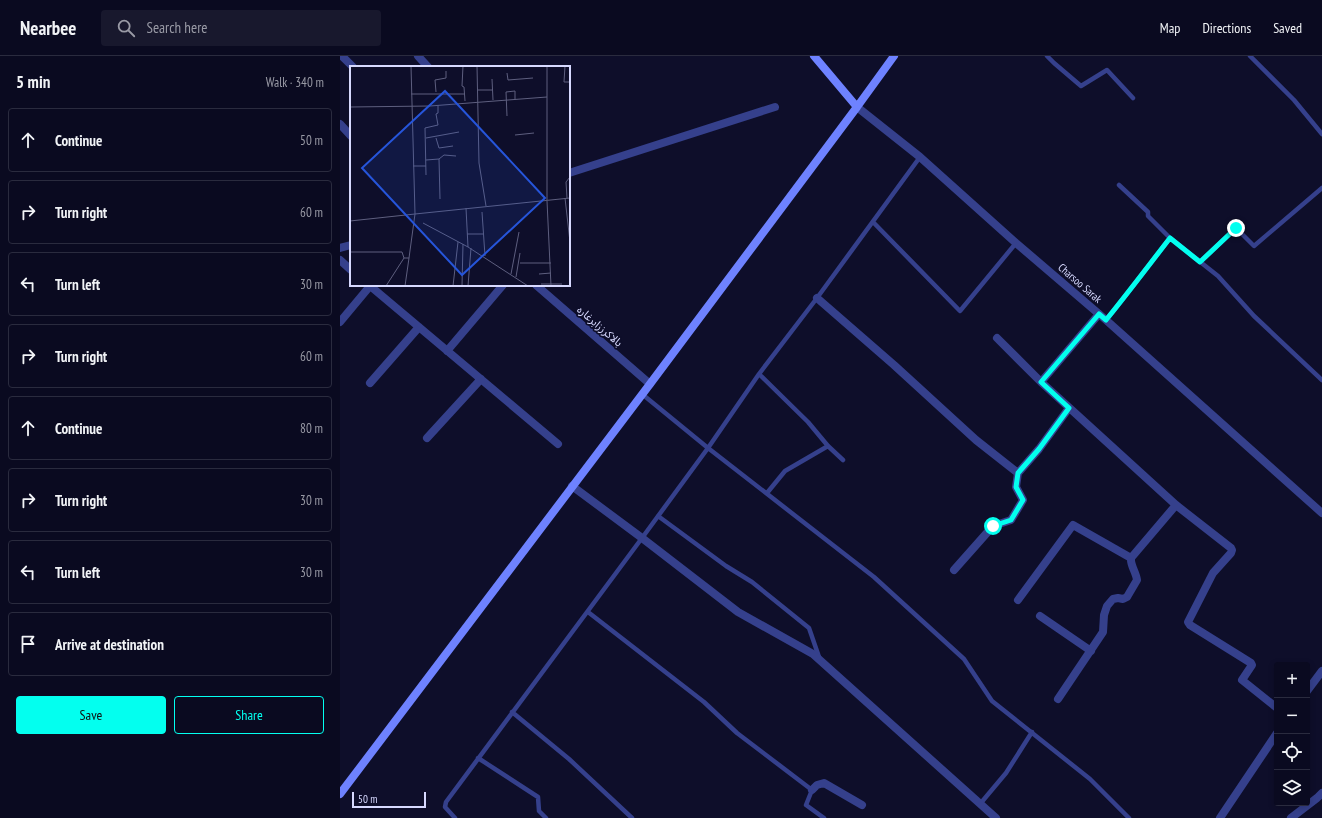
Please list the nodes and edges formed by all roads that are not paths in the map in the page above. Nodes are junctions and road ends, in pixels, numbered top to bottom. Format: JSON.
{"nodes":[{"id":1,"x":342,"y":56,"type":"edge"},
{"id":2,"x":418,"y":56,"type":"edge"},
{"id":3,"x":814,"y":56,"type":"edge"},
{"id":4,"x":894,"y":56,"type":"edge"},
{"id":5,"x":1047,"y":56,"type":"edge"},
{"id":6,"x":1250,"y":56,"type":"edge"},
{"id":7,"x":352,"y":66,"type":"edge"},
{"id":8,"x":427,"y":66,"type":"edge"},
{"id":9,"x":1134,"y":98,"type":"dead end"},
{"id":10,"x":775,"y":107,"type":"dead end"},
{"id":11,"x":857,"y":107,"type":"junction"},
{"id":12,"x":340,"y":124,"type":"edge"},
{"id":13,"x":1322,"y":134,"type":"edge"},
{"id":14,"x":350,"y":135,"type":"edge"},
{"id":15,"x":920,"y":157,"type":"junction"},
{"id":16,"x":570,"y":173,"type":"edge"},
{"id":17,"x":1119,"y":186,"type":"dead end"},
{"id":18,"x":1322,"y":188,"type":"edge"},
{"id":19,"x":873,"y":222,"type":"junction"},
{"id":20,"x":1170,"y":238,"type":"junction"},
{"id":21,"x":1016,"y":243,"type":"junction"},
{"id":22,"x":350,"y":245,"type":"edge"},
{"id":23,"x":340,"y":248,"type":"edge"},
{"id":24,"x":340,"y":260,"type":"edge"},
{"id":25,"x":1200,"y":262,"type":"junction"},
{"id":26,"x":350,"y":269,"type":"edge"},
{"id":27,"x":370,"y":286,"type":"edge"},
{"id":28,"x":502,"y":286,"type":"edge"},
{"id":29,"x":537,"y":286,"type":"edge"},
{"id":30,"x":817,"y":298,"type":"junction"},
{"id":31,"x":1099,"y":314,"type":"junction"},
{"id":32,"x":1106,"y":320,"type":"junction"},
{"id":33,"x":340,"y":322,"type":"edge"},
{"id":34,"x":419,"y":327,"type":"junction"},
{"id":35,"x":996,"y":338,"type":"dead end"},
{"id":36,"x":447,"y":351,"type":"junction"},
{"id":37,"x":759,"y":374,"type":"junction"},
{"id":38,"x":481,"y":379,"type":"junction"},
{"id":39,"x":1322,"y":380,"type":"edge"},
{"id":40,"x":1041,"y":382,"type":"junction"},
{"id":41,"x":370,"y":384,"type":"dead end"},
{"id":42,"x":650,"y":384,"type":"junction"},
{"id":43,"x":642,"y":394,"type":"junction"},
{"id":44,"x":1069,"y":408,"type":"junction"},
{"id":45,"x":427,"y":438,"type":"dead end"},
{"id":46,"x":558,"y":444,"type":"dead end"},
{"id":47,"x":828,"y":446,"type":"junction"},
{"id":48,"x":708,"y":448,"type":"junction"},
{"id":49,"x":842,"y":460,"type":"dead end"},
{"id":50,"x":1018,"y":473,"type":"junction"},
{"id":51,"x":572,"y":486,"type":"junction"},
{"id":52,"x":767,"y":493,"type":"junction"},
{"id":53,"x":1176,"y":505,"type":"junction"},
{"id":54,"x":1322,"y":513,"type":"edge"},
{"id":55,"x":658,"y":516,"type":"junction"},
{"id":56,"x":642,"y":538,"type":"junction"},
{"id":57,"x":1131,"y":558,"type":"junction"},
{"id":58,"x":954,"y":570,"type":"dead end"},
{"id":59,"x":1018,"y":600,"type":"dead end"},
{"id":60,"x":588,"y":612,"type":"junction"},
{"id":61,"x":1040,"y":616,"type":"dead end"},
{"id":62,"x":1090,"y":651,"type":"junction"},
{"id":63,"x":820,"y":661,"type":"junction"},
{"id":64,"x":1322,"y":671,"type":"edge"},
{"id":65,"x":1310,"y":687,"type":"edge"},
{"id":66,"x":1058,"y":699,"type":"dead end"},
{"id":67,"x":1274,"y":706,"type":"edge"},
{"id":68,"x":512,"y":712,"type":"junction"},
{"id":69,"x":1032,"y":732,"type":"junction"},
{"id":70,"x":1276,"y":734,"type":"edge"},
{"id":71,"x":478,"y":758,"type":"junction"},
{"id":72,"x":812,"y":790,"type":"junction"},
{"id":73,"x":1322,"y":793,"type":"edge"},
{"id":74,"x":340,"y":794,"type":"edge"},
{"id":75,"x":980,"y":804,"type":"junction"},
{"id":76,"x":862,"y":805,"type":"dead end"},
{"id":77,"x":455,"y":818,"type":"edge"},
{"id":78,"x":546,"y":818,"type":"edge"},
{"id":79,"x":632,"y":818,"type":"edge"},
{"id":80,"x":824,"y":818,"type":"edge"},
{"id":81,"x":996,"y":818,"type":"edge"},
{"id":82,"x":1129,"y":818,"type":"edge"},
{"id":83,"x":1220,"y":818,"type":"edge"},
{"id":84,"x":1290,"y":818,"type":"edge"}],
"edges":[{"from":1,"to":7,"type":"street"},
{"from":2,"to":8,"type":"street"},
{"from":3,"to":11,"type":"main road"},
{"from":4,"to":11,"type":"main road"},
{"from":5,"to":9,"type":"lane"},
{"from":6,"to":13,"type":"lane"},
{"from":10,"to":16,"type":"street"},
{"from":11,"to":15,"type":"street","name":"Charsoo Sarak"},
{"from":11,"to":42,"type":"main road"},
{"from":12,"to":14,"type":"street"},
{"from":15,"to":19,"type":"lane"},
{"from":15,"to":21,"type":"street","name":"Charsoo Sarak"},
{"from":17,"to":20,"type":"lane"},
{"from":18,"to":25,"type":"lane"},
{"from":19,"to":21,"type":"lane"},
{"from":19,"to":30,"type":"lane"},
{"from":20,"to":25,"type":"lane"},
{"from":20,"to":32,"type":"lane"},
{"from":21,"to":31,"type":"street","name":"Charsoo Sarak"},
{"from":22,"to":23,"type":"street"},
{"from":24,"to":26,"type":"street"},
{"from":25,"to":39,"type":"lane"},
{"from":27,"to":33,"type":"street"},
{"from":27,"to":34,"type":"street"},
{"from":28,"to":36,"type":"street"},
{"from":29,"to":42,"type":"street","name":"بالاکرززابرغاره"},
{"from":30,"to":37,"type":"lane"},
{"from":30,"to":50,"type":"street"},
{"from":31,"to":32,"type":"street","name":"Charsoo Sarak"},
{"from":31,"to":40,"type":"street"},
{"from":32,"to":54,"type":"street","name":"Charsoo Sarak"},
{"from":34,"to":36,"type":"street"},
{"from":34,"to":41,"type":"street"},
{"from":35,"to":40,"type":"street"},
{"from":36,"to":38,"type":"street"},
{"from":37,"to":47,"type":"lane"},
{"from":37,"to":48,"type":"lane"},
{"from":38,"to":45,"type":"street"},
{"from":38,"to":46,"type":"street"},
{"from":40,"to":44,"type":"street"},
{"from":42,"to":43,"type":"main road"},
{"from":43,"to":48,"type":"lane"},
{"from":43,"to":51,"type":"main road"},
{"from":44,"to":50,"type":"street"},
{"from":44,"to":53,"type":"street"},
{"from":47,"to":49,"type":"lane"},
{"from":47,"to":52,"type":"lane"},
{"from":48,"to":52,"type":"lane"},
{"from":48,"to":55,"type":"lane"},
{"from":50,"to":58,"type":"street"},
{"from":51,"to":56,"type":"street"},
{"from":51,"to":74,"type":"main road"},
{"from":52,"to":69,"type":"lane"},
{"from":53,"to":57,"type":"street"},
{"from":53,"to":67,"type":"street"},
{"from":55,"to":56,"type":"lane"},
{"from":55,"to":63,"type":"lane"},
{"from":56,"to":60,"type":"lane"},
{"from":56,"to":63,"type":"street"},
{"from":57,"to":59,"type":"street"},
{"from":57,"to":62,"type":"street"},
{"from":60,"to":68,"type":"lane"},
{"from":60,"to":72,"type":"lane"},
{"from":61,"to":62,"type":"street"},
{"from":62,"to":66,"type":"street"},
{"from":63,"to":75,"type":"street"},
{"from":64,"to":65,"type":"street"},
{"from":68,"to":71,"type":"lane"},
{"from":68,"to":79,"type":"lane"},
{"from":69,"to":75,"type":"lane"},
{"from":69,"to":82,"type":"lane"},
{"from":70,"to":83,"type":"street"},
{"from":71,"to":77,"type":"lane"},
{"from":71,"to":78,"type":"lane"},
{"from":72,"to":76,"type":"street"},
{"from":72,"to":80,"type":"lane"},
{"from":73,"to":84,"type":"street"},
{"from":75,"to":81,"type":"street"}]}
